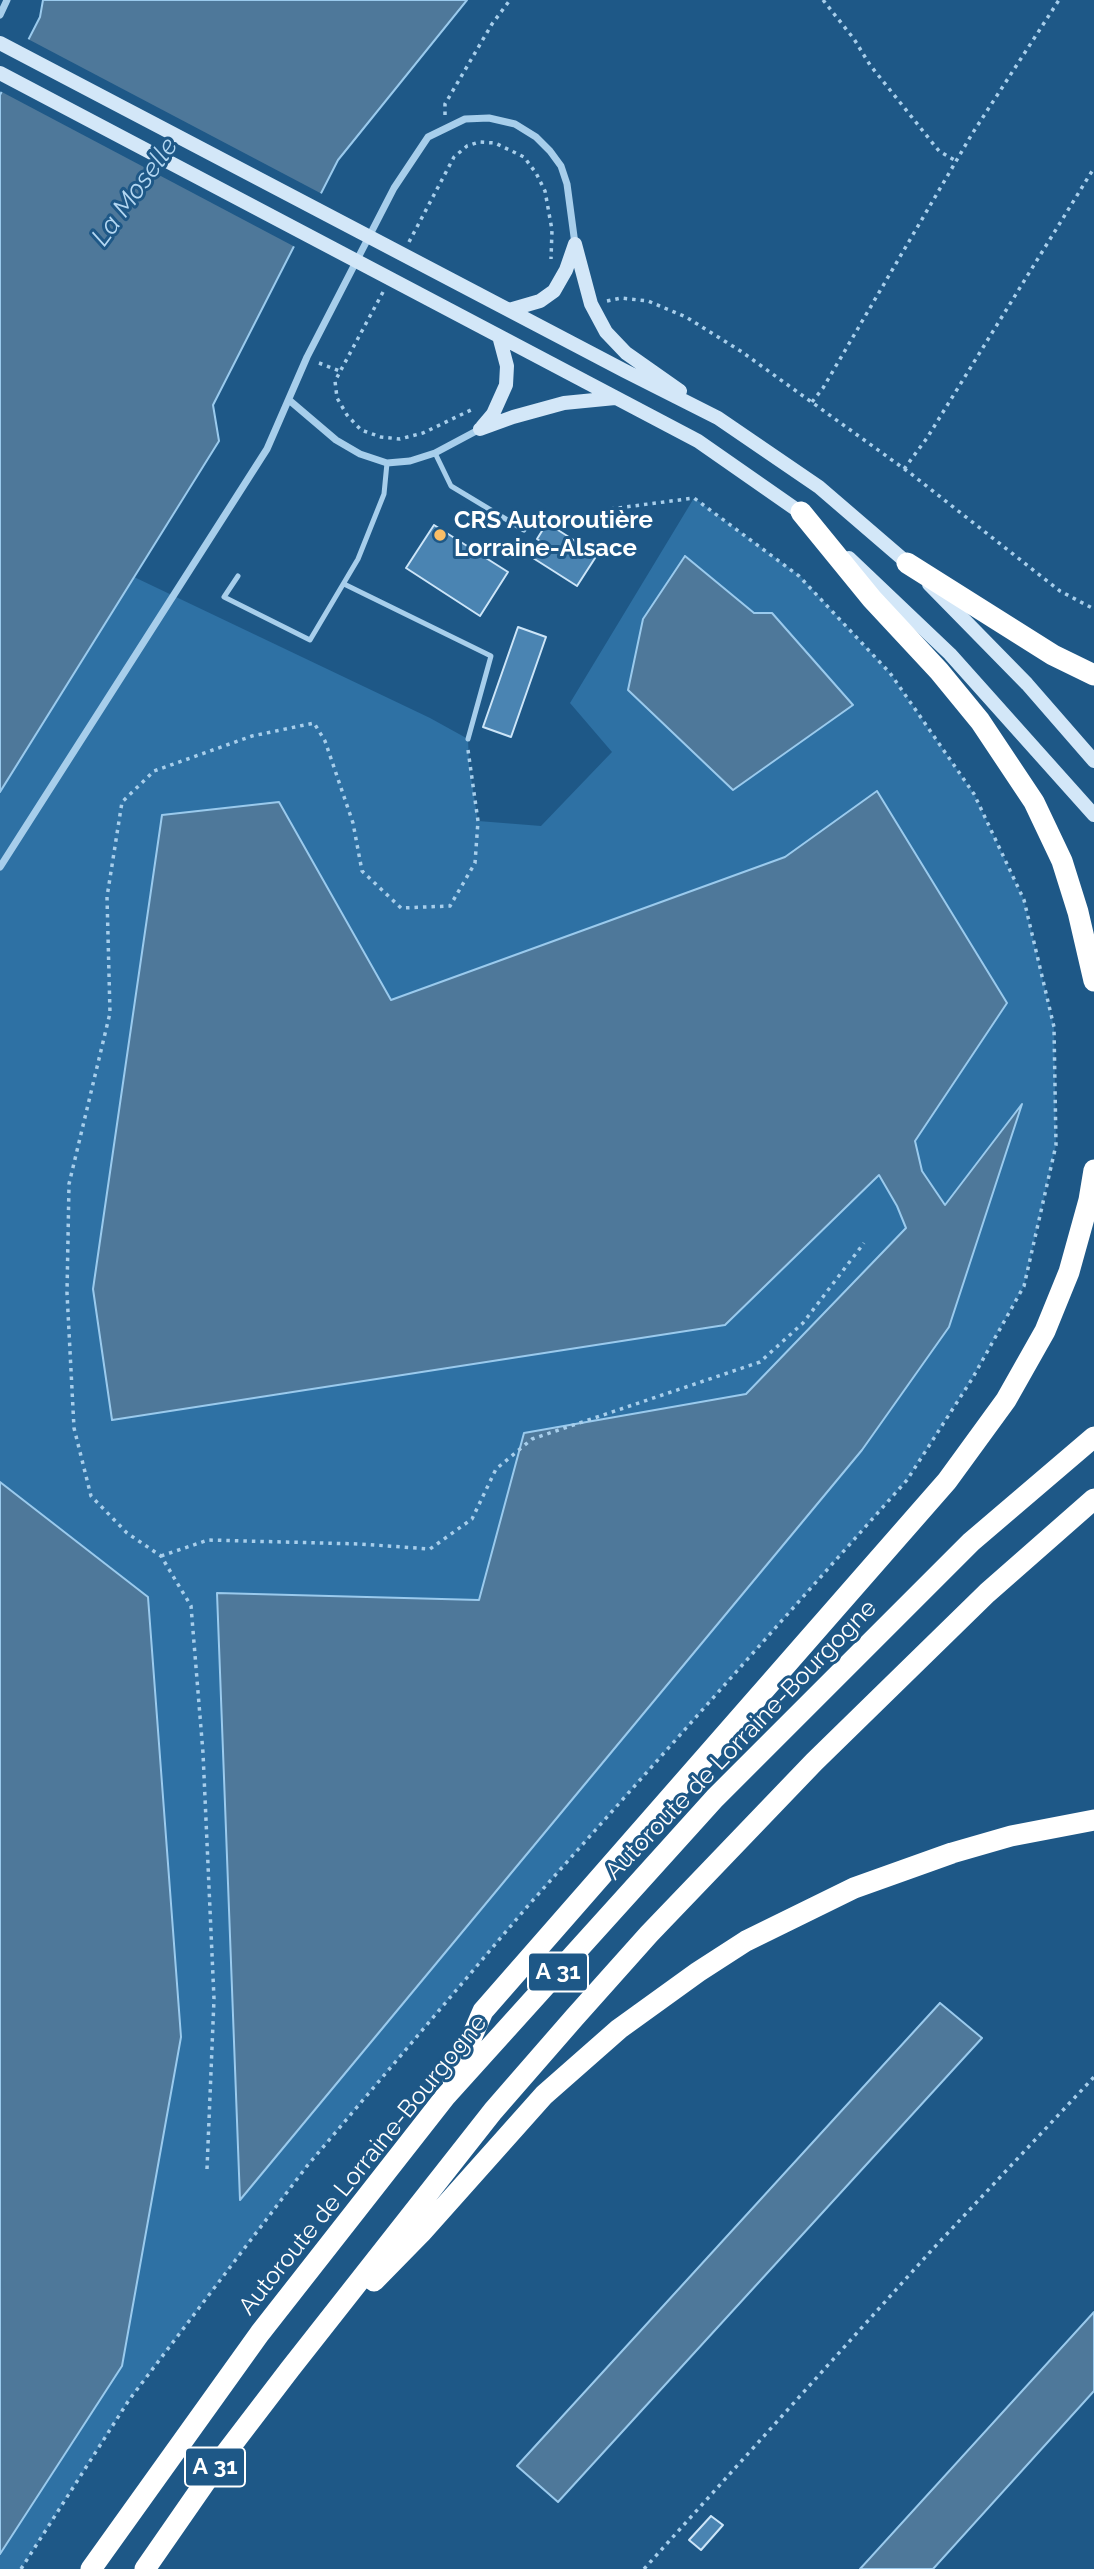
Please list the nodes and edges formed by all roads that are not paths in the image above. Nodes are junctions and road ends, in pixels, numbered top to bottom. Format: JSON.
{"nodes":[{"id":1,"x":7,"y":0,"type":"edge"},
{"id":2,"x":0,"y":15,"type":"edge"},
{"id":3,"x":0,"y":43,"type":"edge"},
{"id":4,"x":0,"y":73,"type":"edge"},
{"id":5,"x":575,"y":244,"type":"junction"},
{"id":6,"x":509,"y":310,"type":"junction"},
{"id":7,"x":499,"y":336,"type":"junction"},
{"id":8,"x":616,"y":398,"type":"junction"},
{"id":9,"x":289,"y":400,"type":"junction"},
{"id":10,"x":718,"y":418,"type":"junction"},
{"id":11,"x":480,"y":429,"type":"junction"},
{"id":12,"x":435,"y":453,"type":"junction"},
{"id":13,"x":387,"y":463,"type":"junction"},
{"id":14,"x":801,"y":512,"type":"junction"},
{"id":15,"x":524,"y":530,"type":"dead end"},
{"id":16,"x":907,"y":563,"type":"junction"},
{"id":17,"x":238,"y":576,"type":"dead end"},
{"id":18,"x":344,"y":584,"type":"junction"},
{"id":19,"x":1094,"y":675,"type":"edge"},
{"id":20,"x":468,"y":739,"type":"road end"},
{"id":21,"x":1094,"y":761,"type":"edge"},
{"id":22,"x":1094,"y":815,"type":"edge"},
{"id":23,"x":0,"y":867,"type":"edge"},
{"id":24,"x":1094,"y":981,"type":"edge"},
{"id":25,"x":1094,"y":1170,"type":"edge"},
{"id":26,"x":1094,"y":1418,"type":"edge"},
{"id":27,"x":1094,"y":1437,"type":"edge"},
{"id":28,"x":1094,"y":1499,"type":"edge"},
{"id":29,"x":971,"y":1542,"type":"junction"},
{"id":30,"x":1094,"y":1820,"type":"edge"},
{"id":31,"x":445,"y":2097,"type":"junction"},
{"id":32,"x":290,"y":2368,"type":"junction"},
{"id":33,"x":91,"y":2569,"type":"edge"},
{"id":34,"x":145,"y":2569,"type":"edge"}],
"edges":[{"from":1,"to":2,"type":"street"},
{"from":3,"to":6,"type":"main road"},
{"from":4,"to":7,"type":"main road"},
{"from":5,"to":6,"type":"main road"},
{"from":5,"to":9,"type":"street"},
{"from":5,"to":10,"type":"main road"},
{"from":6,"to":10,"type":"main road"},
{"from":7,"to":8,"type":"main road"},
{"from":7,"to":11,"type":"main road"},
{"from":8,"to":11,"type":"main road"},
{"from":8,"to":14,"type":"main road"},
{"from":9,"to":13,"type":"street"},
{"from":9,"to":23,"type":"street"},
{"from":10,"to":16,"type":"main road"},
{"from":11,"to":12,"type":"street"},
{"from":12,"to":13,"type":"street"},
{"from":12,"to":15,"type":"lane"},
{"from":13,"to":18,"type":"lane"},
{"from":14,"to":22,"type":"main road"},
{"from":14,"to":24,"type":"highway"},
{"from":16,"to":19,"type":"highway"},
{"from":16,"to":21,"type":"main road"},
{"from":17,"to":18,"type":"lane"},
{"from":18,"to":20,"type":"lane"},
{"from":25,"to":31,"type":"highway"},
{"from":26,"to":29,"type":"highway"},
{"from":27,"to":29,"type":"highway","name":"Autoroute de Lorraine-Bourgogne","number":"A 31"},
{"from":28,"to":32,"type":"highway","number":"A 31"},
{"from":29,"to":31,"type":"highway","name":"Autoroute de Lorraine-Bourgogne","number":"A 31"},
{"from":30,"to":32,"type":"highway"},
{"from":31,"to":33,"type":"highway","name":"Autoroute de Lorraine-Bourgogne","number":"A 31"},
{"from":32,"to":34,"type":"highway","number":"A 31"}]}
